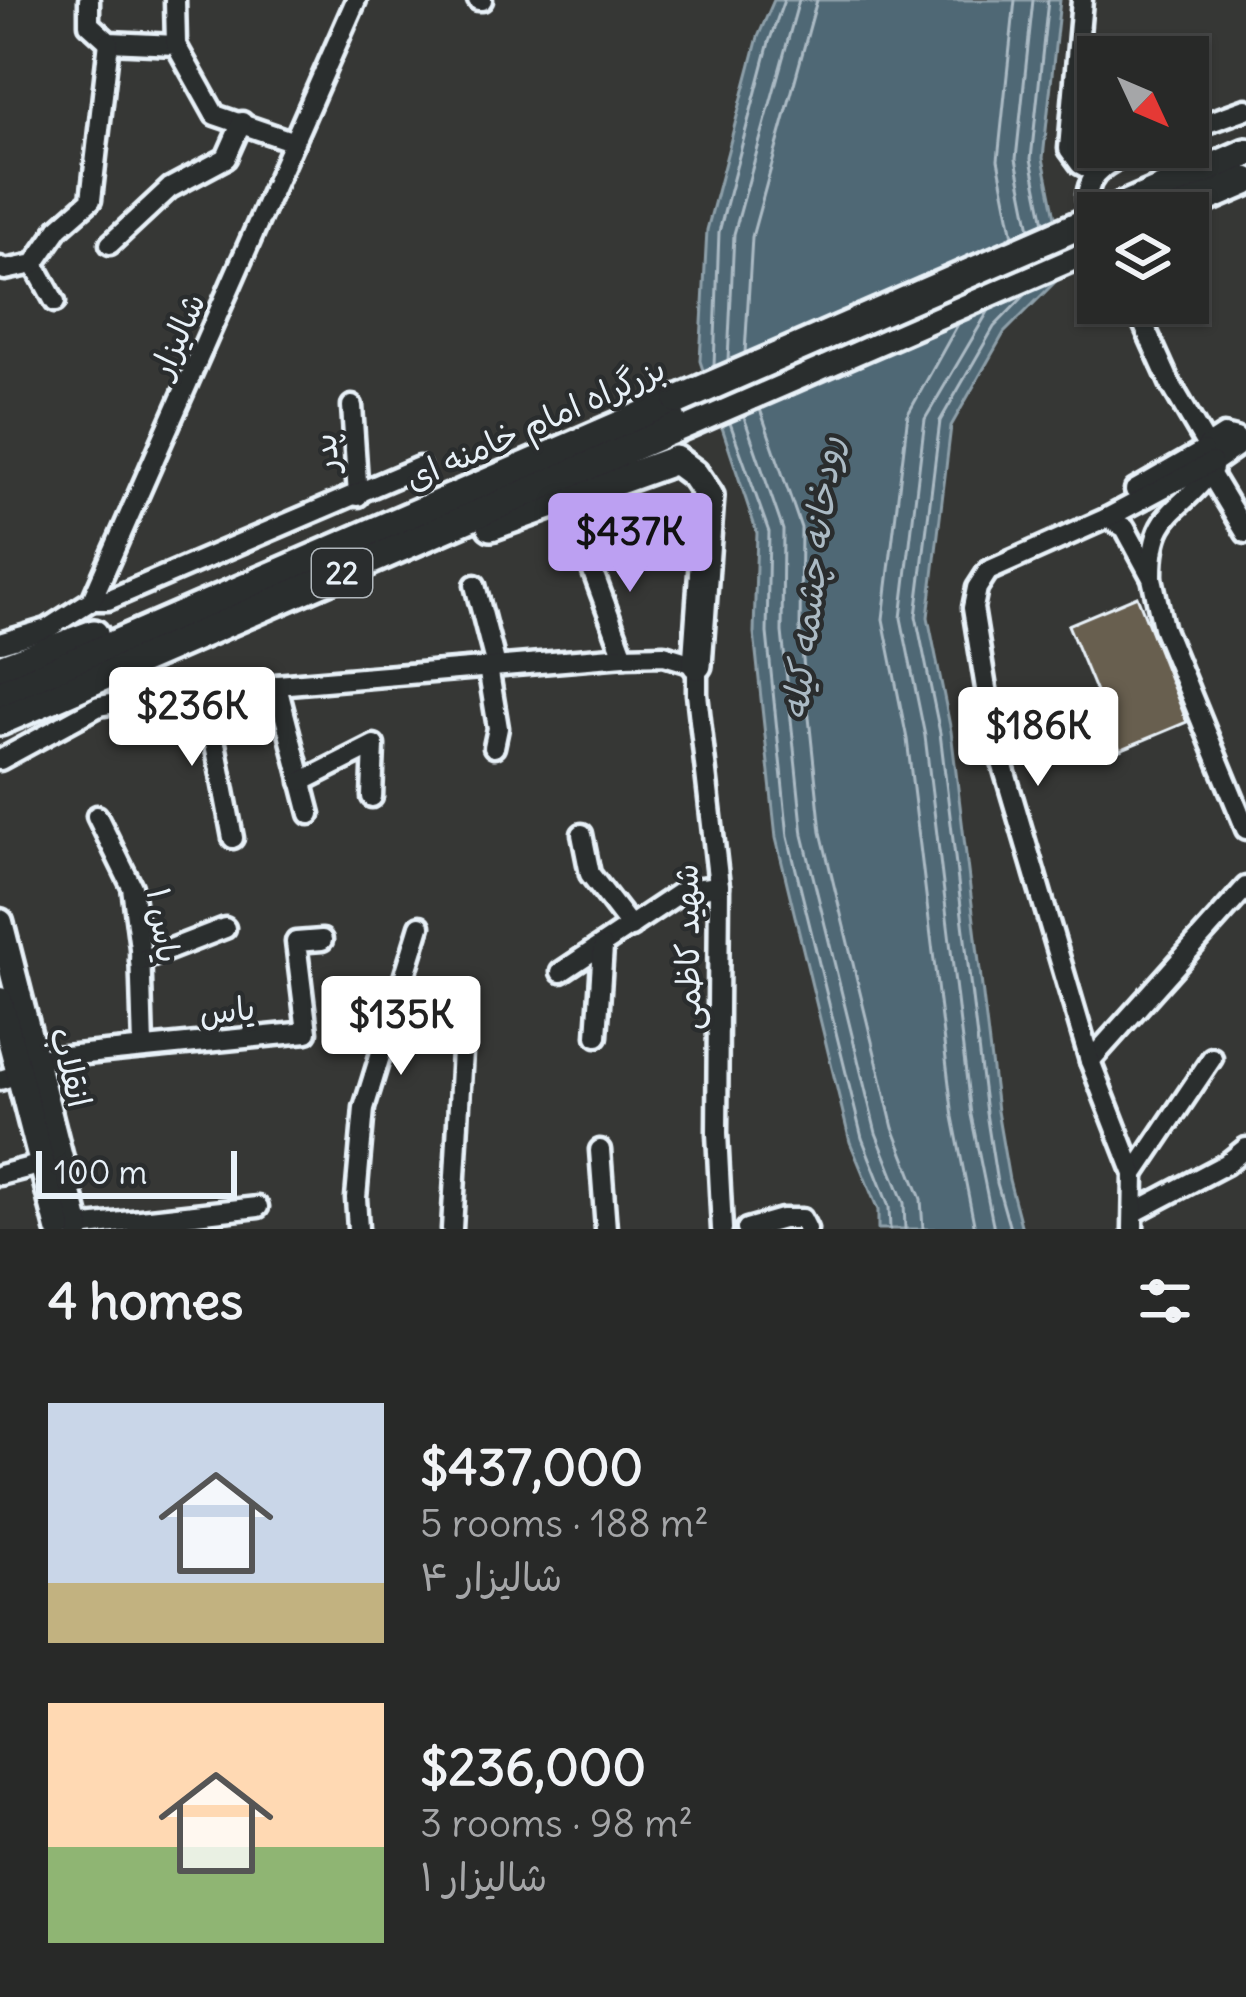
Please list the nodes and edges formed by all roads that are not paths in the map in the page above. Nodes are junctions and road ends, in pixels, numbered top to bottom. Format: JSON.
{"nodes":[{"id":1,"x":89,"y":0,"type":"edge"},
{"id":2,"x":175,"y":0,"type":"edge"},
{"id":3,"x":356,"y":0,"type":"edge"},
{"id":4,"x":1082,"y":0,"type":"edge"},
{"id":5,"x":109,"y":42,"type":"junction"},
{"id":6,"x":176,"y":45,"type":"junction"},
{"id":7,"x":1246,"y":109,"type":"edge"},
{"id":8,"x":242,"y":122,"type":"junction"},
{"id":9,"x":1209,"y":122,"type":"edge"},
{"id":10,"x":294,"y":142,"type":"junction"},
{"id":11,"x":1246,"y":153,"type":"edge"},
{"id":12,"x":1103,"y":168,"type":"edge"},
{"id":13,"x":1095,"y":172,"type":"junction"},
{"id":14,"x":1246,"y":181,"type":"edge"},
{"id":15,"x":1091,"y":192,"type":"edge"},
{"id":16,"x":1148,"y":192,"type":"edge"},
{"id":17,"x":1209,"y":197,"type":"edge"},
{"id":18,"x":1077,"y":222,"type":"edge"},
{"id":19,"x":110,"y":244,"type":"dead end"},
{"id":20,"x":1077,"y":253,"type":"edge"},
{"id":21,"x":34,"y":264,"type":"junction"},
{"id":22,"x":0,"y":267,"type":"edge"},
{"id":23,"x":55,"y":302,"type":"dead end"},
{"id":24,"x":1143,"y":324,"type":"edge"},
{"id":25,"x":352,"y":406,"type":"dead end"},
{"id":26,"x":681,"y":412,"type":"junction"},
{"id":27,"x":1222,"y":449,"type":"edge"},
{"id":28,"x":418,"y":467,"type":"dead end"},
{"id":29,"x":501,"y":477,"type":"junction"},
{"id":30,"x":358,"y":496,"type":"junction"},
{"id":31,"x":1107,"y":518,"type":"junction"},
{"id":32,"x":1246,"y":533,"type":"edge"},
{"id":33,"x":1061,"y":538,"type":"junction"},
{"id":34,"x":400,"y":548,"type":"junction"},
{"id":35,"x":586,"y":554,"type":"dead end"},
{"id":36,"x":1152,"y":578,"type":"junction"},
{"id":37,"x":475,"y":585,"type":"dead end"},
{"id":38,"x":92,"y":600,"type":"junction"},
{"id":39,"x":0,"y":644,"type":"edge"},
{"id":40,"x":624,"y":656,"type":"junction"},
{"id":41,"x":698,"y":665,"type":"junction"},
{"id":42,"x":492,"y":666,"type":"junction"},
{"id":43,"x":0,"y":669,"type":"edge"},
{"id":44,"x":277,"y":686,"type":"junction"},
{"id":45,"x":205,"y":691,"type":"junction"},
{"id":46,"x":0,"y":694,"type":"edge"},
{"id":47,"x":0,"y":721,"type":"edge"},
{"id":48,"x":494,"y":747,"type":"dead end"},
{"id":49,"x":0,"y":760,"type":"edge"},
{"id":50,"x":302,"y":782,"type":"junction"},
{"id":51,"x":372,"y":797,"type":"dead end"},
{"id":52,"x":310,"y":814,"type":"dead end"},
{"id":53,"x":97,"y":816,"type":"dead end"},
{"id":54,"x":1246,"y":830,"type":"edge"},
{"id":55,"x":582,"y":834,"type":"dead end"},
{"id":56,"x":233,"y":838,"type":"dead end"},
{"id":57,"x":719,"y":886,"type":"junction"},
{"id":58,"x":1246,"y":887,"type":"edge"},
{"id":59,"x":0,"y":922,"type":"edge"},
{"id":60,"x":420,"y":926,"type":"dead end"},
{"id":61,"x":631,"y":927,"type":"junction"},
{"id":62,"x":225,"y":928,"type":"dead end"},
{"id":63,"x":322,"y":940,"type":"dead end"},
{"id":64,"x":603,"y":946,"type":"junction"},
{"id":65,"x":140,"y":961,"type":"junction"},
{"id":66,"x":561,"y":972,"type":"dead end"},
{"id":67,"x":465,"y":998,"type":"dead end"},
{"id":68,"x":0,"y":1000,"type":"edge"},
{"id":69,"x":597,"y":1036,"type":"dead end"},
{"id":70,"x":143,"y":1048,"type":"junction"},
{"id":71,"x":1212,"y":1058,"type":"dead end"},
{"id":72,"x":1090,"y":1061,"type":"junction"},
{"id":73,"x":18,"y":1071,"type":"edge"},
{"id":74,"x":1246,"y":1148,"type":"edge"},
{"id":75,"x":600,"y":1150,"type":"dead end"},
{"id":76,"x":42,"y":1164,"type":"junction"},
{"id":77,"x":1134,"y":1174,"type":"junction"},
{"id":78,"x":0,"y":1175,"type":"edge"},
{"id":79,"x":258,"y":1207,"type":"dead end"},
{"id":80,"x":1134,"y":1221,"type":"edge"},
{"id":81,"x":72,"y":1228,"type":"edge"},
{"id":82,"x":358,"y":1229,"type":"edge"},
{"id":83,"x":452,"y":1229,"type":"edge"},
{"id":84,"x":606,"y":1229,"type":"edge"},
{"id":85,"x":722,"y":1229,"type":"edge"},
{"id":86,"x":747,"y":1229,"type":"edge"},
{"id":87,"x":807,"y":1229,"type":"edge"}],
"edges":[{"from":1,"to":5,"type":"street"},
{"from":2,"to":6,"type":"street"},
{"from":3,"to":10,"type":"street","name":"شالیزار"},
{"from":4,"to":13,"type":"street"},
{"from":5,"to":6,"type":"street"},
{"from":5,"to":21,"type":"street"},
{"from":6,"to":8,"type":"street"},
{"from":7,"to":9,"type":"street"},
{"from":8,"to":10,"type":"street"},
{"from":8,"to":19,"type":"street"},
{"from":10,"to":38,"type":"street","name":"شالیزار"},
{"from":11,"to":16,"type":"highway","name":"بزرگراه امام خامنه ای","number":"22"},
{"from":12,"to":13,"type":"street"},
{"from":13,"to":15,"type":"street"},
{"from":14,"to":17,"type":"highway"},
{"from":18,"to":26,"type":"highway","name":"بزرگراه امام خامنه ای","number":"22","bridge":true},
{"from":20,"to":26,"type":"highway","name":"بزرگراه امام خامنه ای","number":"22"},
{"from":21,"to":22,"type":"street"},
{"from":21,"to":23,"type":"street"},
{"from":24,"to":27,"type":"street"},
{"from":25,"to":30,"type":"street","name":"پدر"},
{"from":26,"to":29,"type":"highway","name":"بزرگراه امام خامنه ای","number":"22"},
{"from":26,"to":34,"type":"highway","name":"بزرگراه امام خامنه ای","number":"22"},
{"from":27,"to":31,"type":"street"},
{"from":27,"to":32,"type":"street"},
{"from":27,"to":33,"type":"street"},
{"from":27,"to":36,"type":"street"},
{"from":28,"to":30,"type":"street"},
{"from":29,"to":43,"type":"highway"},
{"from":29,"to":46,"type":"highway","name":"بزرگراه امام خامنه ای","number":"22"},
{"from":30,"to":38,"type":"street"},
{"from":31,"to":33,"type":"street"},
{"from":31,"to":36,"type":"street"},
{"from":33,"to":72,"type":"street"},
{"from":34,"to":41,"type":"highway"},
{"from":34,"to":47,"type":"highway","name":"بزرگراه امام خامنه ای","number":"22"},
{"from":35,"to":40,"type":"street"},
{"from":36,"to":54,"type":"street"},
{"from":37,"to":42,"type":"street"},
{"from":38,"to":39,"type":"street"},
{"from":40,"to":41,"type":"street"},
{"from":40,"to":42,"type":"street"},
{"from":41,"to":57,"type":"street","name":"شهید کاظمی"},
{"from":42,"to":44,"type":"street"},
{"from":42,"to":48,"type":"street"},
{"from":44,"to":45,"type":"street"},
{"from":44,"to":50,"type":"street"},
{"from":45,"to":49,"type":"street"},
{"from":45,"to":56,"type":"street"},
{"from":50,"to":51,"type":"street"},
{"from":50,"to":52,"type":"street"},
{"from":53,"to":65,"type":"street","name":"یاس ۱"},
{"from":55,"to":61,"type":"street"},
{"from":57,"to":61,"type":"street"},
{"from":57,"to":85,"type":"street","name":"شهید کاظمی"},
{"from":58,"to":72,"type":"street"},
{"from":59,"to":73,"type":"main road","name":"انقلاب"},
{"from":60,"to":82,"type":"street"},
{"from":61,"to":64,"type":"street"},
{"from":62,"to":65,"type":"street"},
{"from":63,"to":70,"type":"street","name":"یاس"},
{"from":64,"to":66,"type":"street"},
{"from":64,"to":69,"type":"street"},
{"from":65,"to":70,"type":"street","name":"یاس ۱"},
{"from":67,"to":83,"type":"street"},
{"from":68,"to":73,"type":"main road","name":"انقلاب"},
{"from":70,"to":73,"type":"street","name":"یاس"},
{"from":71,"to":77,"type":"street"},
{"from":72,"to":77,"type":"street"},
{"from":73,"to":76,"type":"main road","name":"انقلاب"},
{"from":73,"to":81,"type":"main road","name":"انقلاب"},
{"from":74,"to":80,"type":"street"},
{"from":75,"to":84,"type":"street"},
{"from":76,"to":78,"type":"street"},
{"from":76,"to":81,"type":"main road","name":"انقلاب"},
{"from":77,"to":80,"type":"street"},
{"from":79,"to":81,"type":"street"},
{"from":86,"to":87,"type":"street"}]}
